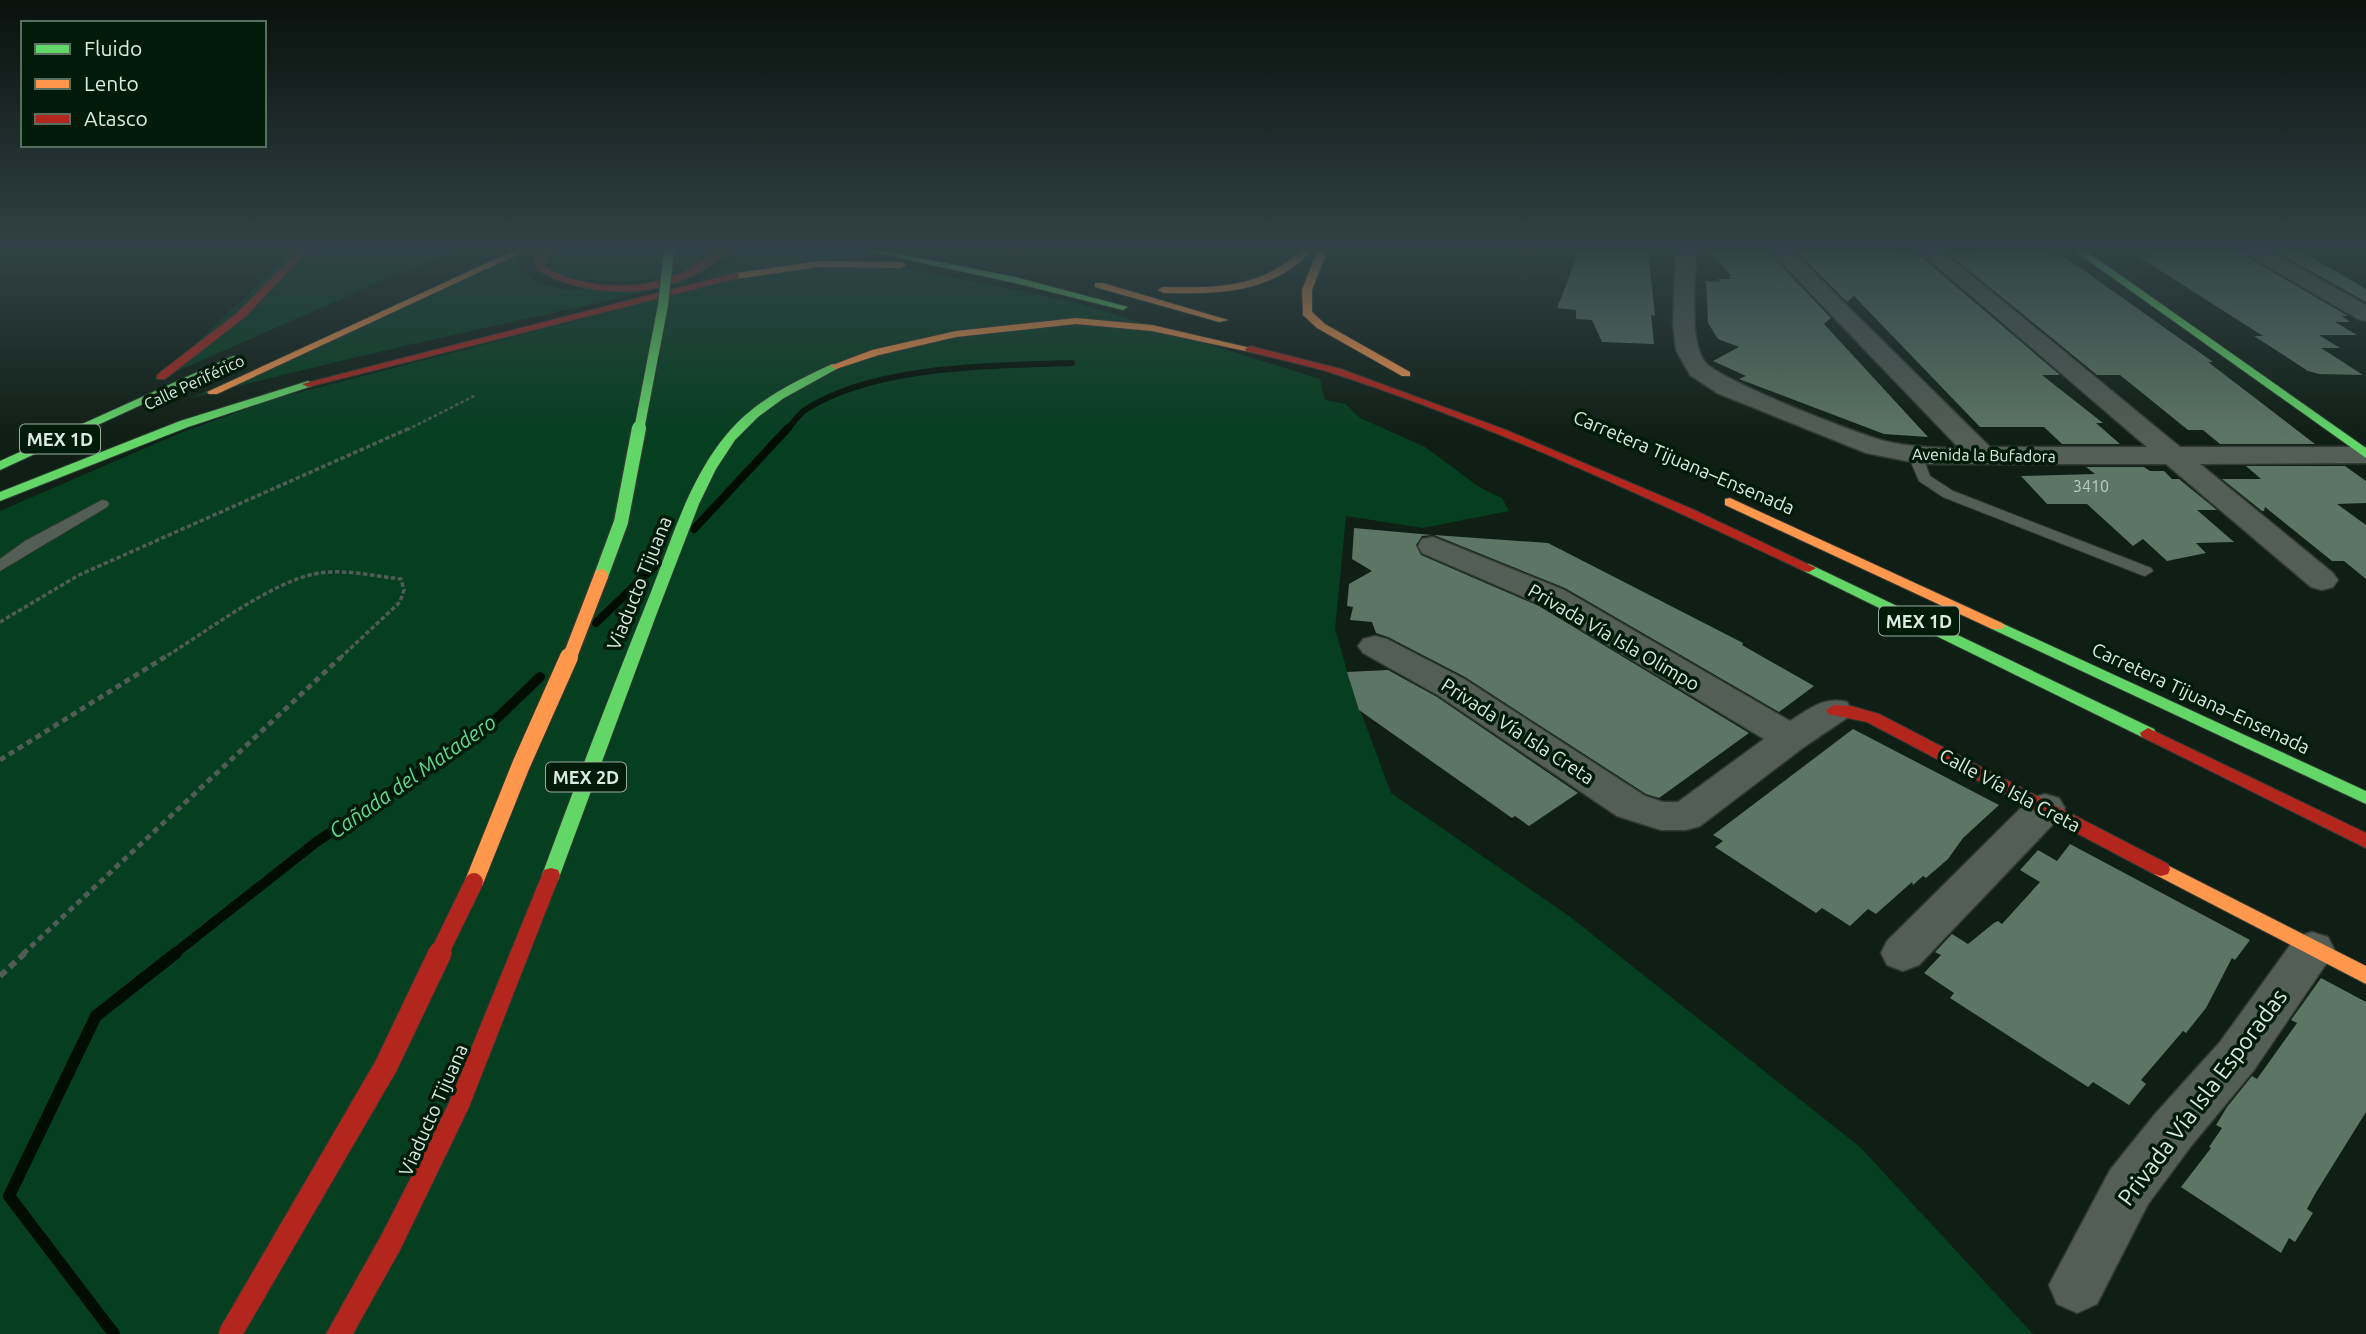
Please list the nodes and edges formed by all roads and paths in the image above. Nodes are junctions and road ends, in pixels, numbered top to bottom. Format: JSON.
{"nodes":[{"id":1,"x":243,"y":313,"type":"edge"},
{"id":2,"x":384,"y":313,"type":"edge"},
{"id":3,"x":587,"y":313,"type":"edge"},
{"id":4,"x":661,"y":313,"type":"edge"},
{"id":5,"x":1141,"y":313,"type":"edge"},
{"id":6,"x":1200,"y":313,"type":"edge"},
{"id":7,"x":1307,"y":313,"type":"edge"},
{"id":8,"x":1686,"y":313,"type":"edge"},
{"id":9,"x":1842,"y":313,"type":"edge"},
{"id":10,"x":2003,"y":313,"type":"edge"},
{"id":11,"x":2167,"y":313,"type":"edge"},
{"id":12,"x":1234,"y":323,"type":"dead end"},
{"id":13,"x":1321,"y":349,"type":"dead end"},
{"id":14,"x":254,"y":351,"type":"dead end"},
{"id":15,"x":1337,"y":371,"type":"junction"},
{"id":16,"x":476,"y":395,"type":"dead end"},
{"id":17,"x":203,"y":396,"type":"dead end"},
{"id":18,"x":179,"y":408,"type":"dead end"},
{"id":19,"x":120,"y":412,"type":"junction"},
{"id":20,"x":1915,"y":455,"type":"junction"},
{"id":21,"x":2366,"y":455,"type":"edge"},
{"id":22,"x":2174,"y":456,"type":"junction"},
{"id":23,"x":1984,"y":457,"type":"junction"},
{"id":24,"x":0,"y":466,"type":"edge"},
{"id":25,"x":0,"y":496,"type":"edge"},
{"id":26,"x":1718,"y":497,"type":"dead end"},
{"id":27,"x":102,"y":504,"type":"dead end"},
{"id":28,"x":1433,"y":546,"type":"dead end"},
{"id":29,"x":0,"y":566,"type":"edge"},
{"id":30,"x":2145,"y":571,"type":"dead end"},
{"id":31,"x":2322,"y":580,"type":"dead end"},
{"id":32,"x":0,"y":622,"type":"edge"},
{"id":33,"x":1375,"y":646,"type":"dead end"},
{"id":34,"x":1834,"y":710,"type":"joint"},
{"id":35,"x":1791,"y":738,"type":"junction"},
{"id":36,"x":0,"y":760,"type":"edge"},
{"id":37,"x":2366,"y":799,"type":"edge"},
{"id":38,"x":2045,"y":808,"type":"junction"},
{"id":39,"x":1661,"y":816,"type":"joint"},
{"id":40,"x":2366,"y":841,"type":"edge"},
{"id":41,"x":2312,"y":949,"type":"junction"},
{"id":42,"x":1903,"y":953,"type":"dead end"},
{"id":43,"x":0,"y":976,"type":"edge"},
{"id":44,"x":2366,"y":976,"type":"edge"},
{"id":45,"x":2077,"y":1285,"type":"dead end"},
{"id":46,"x":230,"y":1334,"type":"edge"},
{"id":47,"x":339,"y":1334,"type":"edge"}],
"edges":[{"from":1,"to":19,"type":"main road"},
{"from":2,"to":17,"type":"main road","name":"Calle Periférico"},
{"from":3,"to":25,"type":"main road","number":"MEX 1D"},
{"from":4,"to":46,"type":"main road","name":"Viaducto Tijuana","number":"MEX 2D","bridge":true},
{"from":5,"to":15,"type":"main road","number":"MEX 1D"},
{"from":6,"to":12,"type":"main road"},
{"from":7,"to":13,"type":"main road"},
{"from":8,"to":20,"type":"street","name":"Avenida la Bufadora"},
{"from":9,"to":23,"type":"street"},
{"from":10,"to":22,"type":"street"},
{"from":11,"to":21,"type":"main road"},
{"from":14,"to":19,"type":"main road","number":"MEX 1D"},
{"from":15,"to":40,"type":"main road","number":"MEX 1D"},
{"from":15,"to":47,"type":"main road","name":"Viaducto Tijuana","number":"MEX 2D"},
{"from":16,"to":32,"type":"path"},
{"from":18,"to":25,"type":"main road","name":"Calle Periférico"},
{"from":19,"to":24,"type":"main road","number":"MEX 1D"},
{"from":20,"to":23,"type":"street","name":"Avenida la Bufadora"},
{"from":20,"to":30,"type":"lane"},
{"from":21,"to":22,"type":"street","name":"Avenida la Bufadora"},
{"from":22,"to":23,"type":"street","name":"Avenida la Bufadora"},
{"from":22,"to":31,"type":"street"},
{"from":26,"to":37,"type":"main road","name":"Carretera Tijuana–Ensenada","number":"MEX 1D"},
{"from":27,"to":29,"type":"lane"},
{"from":28,"to":35,"type":"street","name":"Privada Vía Isla Olimpo"},
{"from":33,"to":39,"type":"street","name":"Privada Vía Isla Creta"},
{"from":34,"to":35,"type":"street","name":"Calle Vía Isla Creta"},
{"from":34,"to":38,"type":"main road","name":"Calle Vía Isla Creta"},
{"from":35,"to":39,"type":"street","name":"Calle Vía Isla Creta"},
{"from":36,"to":43,"type":"path"},
{"from":38,"to":41,"type":"main road","name":"Calle Vía Isla Creta"},
{"from":38,"to":42,"type":"street"},
{"from":41,"to":44,"type":"main road","name":"Calle Vía Isla Creta"},
{"from":41,"to":45,"type":"street","name":"Privada Vía Isla Esporadas"}]}
